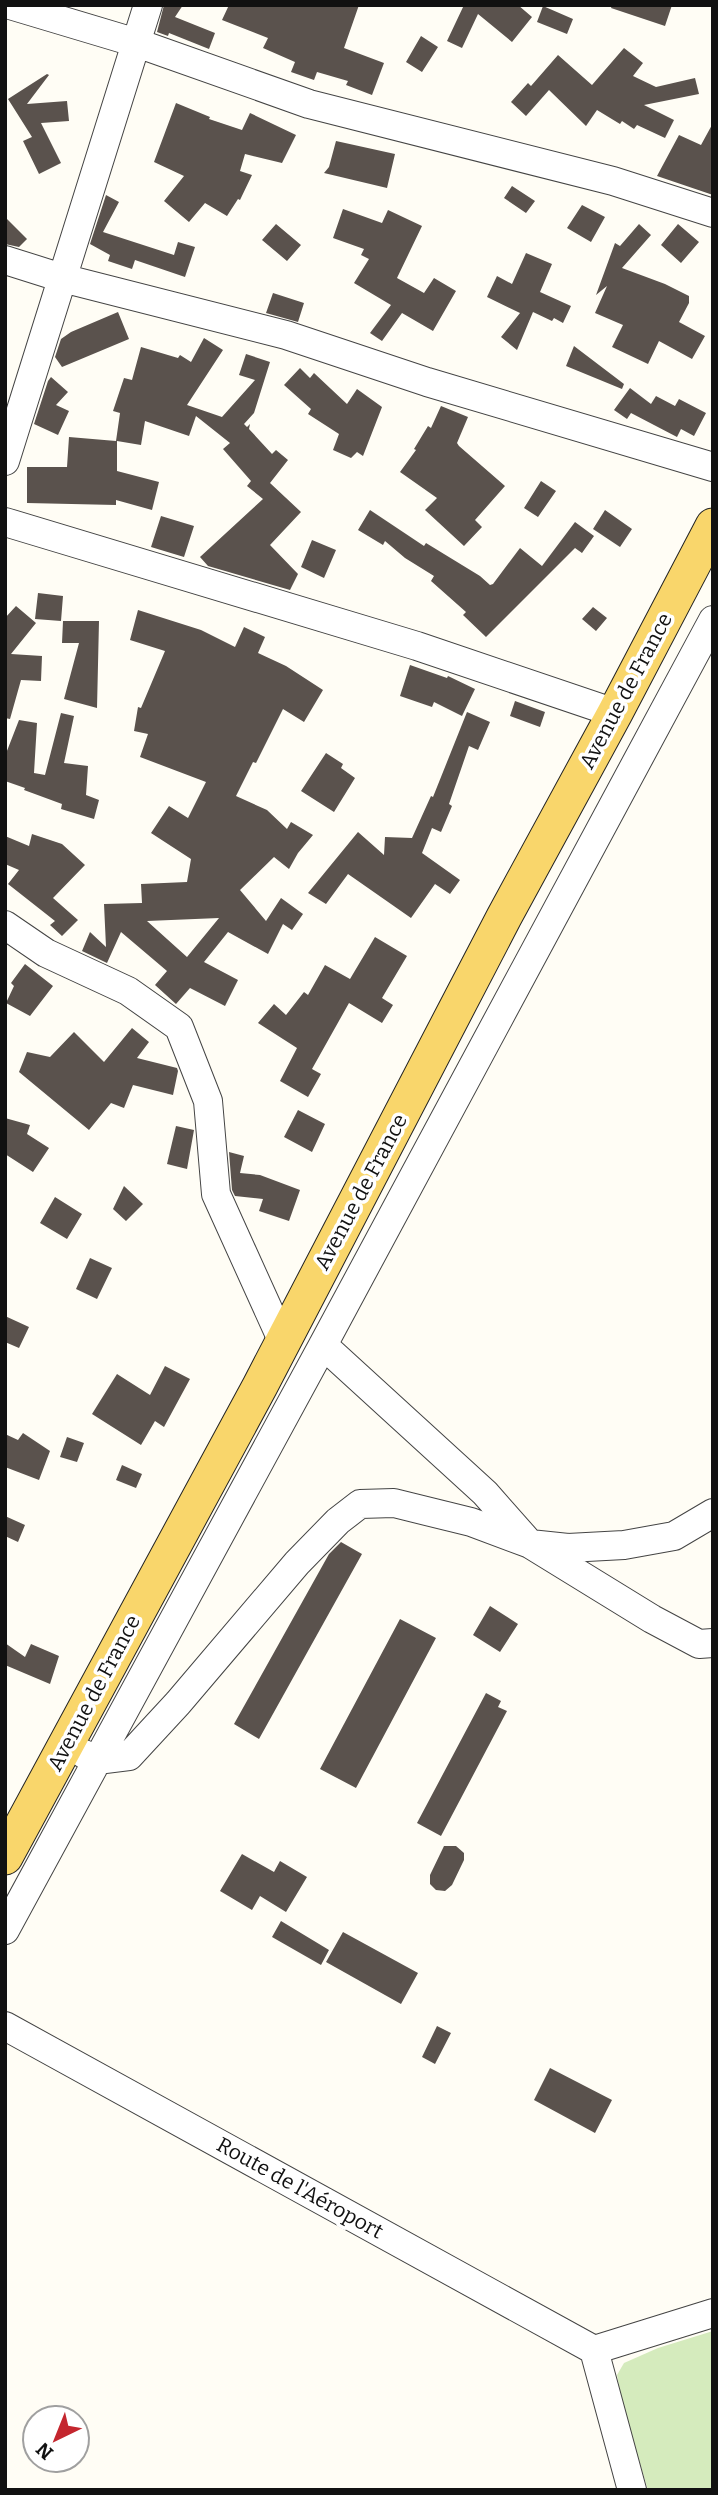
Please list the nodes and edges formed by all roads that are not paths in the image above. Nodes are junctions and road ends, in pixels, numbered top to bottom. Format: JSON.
{"nodes":[{"id":1,"x":10,"y":5,"type":"edge"},
{"id":2,"x":148,"y":5,"type":"edge"},
{"id":3,"x":137,"y":43,"type":"junction"},
{"id":4,"x":713,"y":213,"type":"edge"},
{"id":5,"x":5,"y":260,"type":"edge"},
{"id":6,"x":62,"y":278,"type":"junction"},
{"id":7,"x":5,"y":461,"type":"edge"},
{"id":8,"x":713,"y":467,"type":"edge"},
{"id":9,"x":5,"y":522,"type":"edge"},
{"id":10,"x":713,"y":526,"type":"edge"},
{"id":11,"x":713,"y":620,"type":"edge"},
{"id":12,"x":615,"y":713,"type":"junction"},
{"id":13,"x":5,"y":925,"type":"edge"},
{"id":14,"x":283,"y":1342,"type":"junction"},
{"id":15,"x":323,"y":1345,"type":"junction"},
{"id":16,"x":713,"y":1513,"type":"edge"},
{"id":17,"x":530,"y":1544,"type":"junction"},
{"id":18,"x":713,"y":1643,"type":"edge"},
{"id":19,"x":65,"y":1747,"type":"junction"},
{"id":20,"x":97,"y":1759,"type":"junction"},
{"id":21,"x":5,"y":1857,"type":"edge"},
{"id":22,"x":5,"y":1930,"type":"edge"},
{"id":23,"x":5,"y":2026,"type":"edge"},
{"id":24,"x":713,"y":2313,"type":"edge"},
{"id":25,"x":594,"y":2350,"type":"junction"},
{"id":26,"x":632,"y":2490,"type":"edge"}],
"edges":[{"from":1,"to":3,"type":"street"},
{"from":2,"to":3,"type":"street"},
{"from":3,"to":4,"type":"street"},
{"from":3,"to":6,"type":"street"},
{"from":5,"to":6,"type":"street"},
{"from":6,"to":7,"type":"street"},
{"from":6,"to":8,"type":"street"},
{"from":9,"to":12,"type":"street"},
{"from":10,"to":12,"type":"main road","name":"Avenue de France"},
{"from":11,"to":15,"type":"street"},
{"from":12,"to":14,"type":"main road","name":"Avenue de France"},
{"from":13,"to":14,"type":"street"},
{"from":14,"to":19,"type":"main road","name":"Avenue de France"},
{"from":15,"to":17,"type":"street"},
{"from":15,"to":20,"type":"street"},
{"from":16,"to":17,"type":"street"},
{"from":17,"to":18,"type":"street"},
{"from":17,"to":20,"type":"street"},
{"from":19,"to":20,"type":"street"},
{"from":19,"to":21,"type":"main road","name":"Avenue de France"},
{"from":20,"to":22,"type":"street"},
{"from":23,"to":25,"type":"street","name":"Route de l'Aéroport"},
{"from":24,"to":25,"type":"street"},
{"from":25,"to":26,"type":"street"}]}
